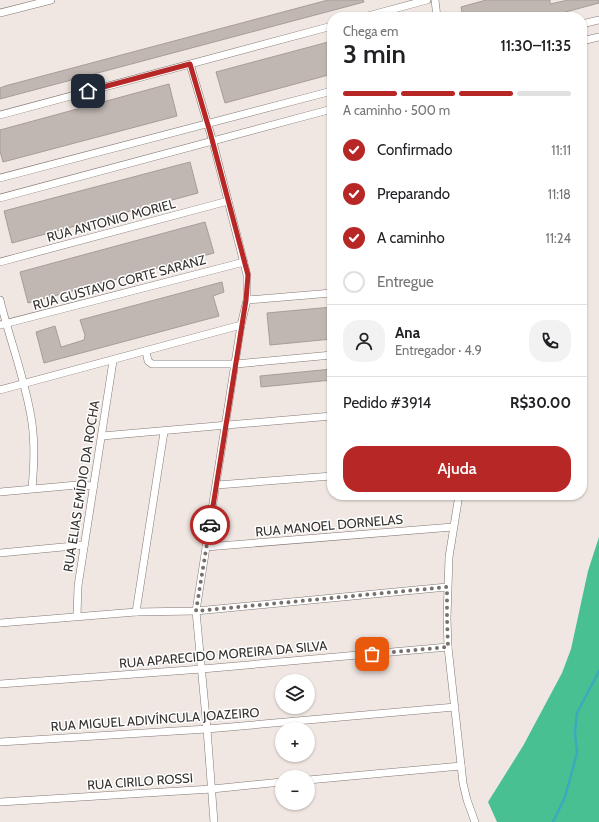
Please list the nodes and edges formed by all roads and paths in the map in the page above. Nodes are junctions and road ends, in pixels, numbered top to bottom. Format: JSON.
{"nodes":[{"id":1,"x":51,"y":0,"type":"edge"},
{"id":2,"x":427,"y":0,"type":"edge"},
{"id":3,"x":435,"y":0,"type":"edge"},
{"id":4,"x":383,"y":12,"type":"edge"},
{"id":5,"x":436,"y":12,"type":"edge"},
{"id":6,"x":0,"y":13,"type":"edge"},
{"id":7,"x":599,"y":20,"type":"edge"},
{"id":8,"x":587,"y":23,"type":"edge"},
{"id":9,"x":327,"y":27,"type":"edge"},
{"id":10,"x":599,"y":37,"type":"edge"},
{"id":11,"x":587,"y":40,"type":"edge"},
{"id":12,"x":190,"y":64,"type":"junction"},
{"id":13,"x":327,"y":92,"type":"edge"},
{"id":14,"x":327,"y":110,"type":"edge"},
{"id":15,"x":0,"y":115,"type":"edge"},
{"id":16,"x":208,"y":124,"type":"junction"},
{"id":17,"x":213,"y":142,"type":"junction"},
{"id":18,"x":0,"y":178,"type":"edge"},
{"id":19,"x":0,"y":198,"type":"edge"},
{"id":20,"x":228,"y":201,"type":"junction"},
{"id":21,"x":0,"y":262,"type":"edge"},
{"id":22,"x":244,"y":262,"type":"junction"},
{"id":23,"x":327,"y":293,"type":"edge"},
{"id":24,"x":0,"y":300,"type":"edge"},
{"id":25,"x":246,"y":300,"type":"junction"},
{"id":26,"x":3,"y":325,"type":"edge"},
{"id":27,"x":242,"y":325,"type":"junction"},
{"id":28,"x":146,"y":351,"type":"junction"},
{"id":29,"x":327,"y":355,"type":"edge"},
{"id":30,"x":113,"y":361,"type":"junction"},
{"id":31,"x":236,"y":364,"type":"junction"},
{"id":32,"x":24,"y":384,"type":"junction"},
{"id":33,"x":0,"y":390,"type":"edge"},
{"id":34,"x":327,"y":416,"type":"edge"},
{"id":35,"x":226,"y":425,"type":"junction"},
{"id":36,"x":164,"y":432,"type":"junction"},
{"id":37,"x":102,"y":436,"type":"junction"},
{"id":38,"x":327,"y":476,"type":"edge"},
{"id":39,"x":217,"y":485,"type":"junction"},
{"id":40,"x":94,"y":486,"type":"junction"},
{"id":41,"x":32,"y":488,"type":"junction"},
{"id":42,"x":0,"y":492,"type":"edge"},
{"id":43,"x":458,"y":500,"type":"edge"},
{"id":44,"x":453,"y":526,"type":"junction"},
{"id":45,"x":84,"y":545,"type":"junction"},
{"id":46,"x":206,"y":547,"type":"junction"},
{"id":47,"x":0,"y":553,"type":"edge"},
{"id":48,"x":447,"y":587,"type":"junction"},
{"id":49,"x":196,"y":611,"type":"junction"},
{"id":50,"x":136,"y":612,"type":"junction"},
{"id":51,"x":77,"y":616,"type":"junction"},
{"id":52,"x":0,"y":623,"type":"edge"},
{"id":53,"x":448,"y":647,"type":"junction"},
{"id":54,"x":202,"y":669,"type":"junction"},
{"id":55,"x":0,"y":684,"type":"edge"},
{"id":56,"x":455,"y":707,"type":"junction"},
{"id":57,"x":208,"y":729,"type":"junction"},
{"id":58,"x":0,"y":742,"type":"edge"},
{"id":59,"x":461,"y":766,"type":"junction"},
{"id":60,"x":315,"y":779,"type":"edge"},
{"id":61,"x":275,"y":783,"type":"edge"},
{"id":62,"x":212,"y":789,"type":"junction"},
{"id":63,"x":0,"y":802,"type":"edge"},
{"id":64,"x":214,"y":822,"type":"edge"},
{"id":65,"x":475,"y":822,"type":"edge"}],
"edges":[{"from":1,"to":6,"type":"street"},
{"from":2,"to":4,"type":"street"},
{"from":3,"to":5,"type":"street"},
{"from":7,"to":8,"type":"street"},
{"from":9,"to":12,"type":"street"},
{"from":10,"to":11,"type":"street"},
{"from":12,"to":15,"type":"street"},
{"from":12,"to":16,"type":"street"},
{"from":13,"to":16,"type":"street"},
{"from":14,"to":17,"type":"street"},
{"from":16,"to":17,"type":"street"},
{"from":16,"to":18,"type":"street"},
{"from":17,"to":19,"type":"street"},
{"from":17,"to":20,"type":"street"},
{"from":20,"to":21,"type":"street","name":"RUA ANTONIO MORIEL"},
{"from":20,"to":22,"type":"street"},
{"from":22,"to":25,"type":"street"},
{"from":22,"to":26,"type":"street","name":"RUA GUSTAVO CORTE SARANZ"},
{"from":23,"to":25,"type":"street"},
{"from":24,"to":26,"type":"street"},
{"from":25,"to":27,"type":"street"},
{"from":26,"to":32,"type":"street"},
{"from":27,"to":28,"type":"street"},
{"from":27,"to":31,"type":"street"},
{"from":28,"to":30,"type":"street"},
{"from":28,"to":31,"type":"street"},
{"from":29,"to":31,"type":"street"},
{"from":30,"to":32,"type":"street"},
{"from":30,"to":37,"type":"street","name":"RUA ELIAS EMÍDIO DA ROCHA"},
{"from":31,"to":35,"type":"street"},
{"from":32,"to":33,"type":"street"},
{"from":32,"to":41,"type":"street"},
{"from":34,"to":35,"type":"street"},
{"from":35,"to":36,"type":"street"},
{"from":35,"to":39,"type":"street"},
{"from":36,"to":37,"type":"street"},
{"from":36,"to":50,"type":"street"},
{"from":37,"to":40,"type":"street","name":"RUA ELIAS EMÍDIO DA ROCHA"},
{"from":38,"to":39,"type":"street"},
{"from":39,"to":46,"type":"street"},
{"from":40,"to":41,"type":"street"},
{"from":40,"to":45,"type":"street","name":"RUA ELIAS EMÍDIO DA ROCHA"},
{"from":41,"to":42,"type":"street"},
{"from":43,"to":44,"type":"street"},
{"from":44,"to":46,"type":"street","name":"RUA MANOEL DORNELAS"},
{"from":44,"to":48,"type":"street"},
{"from":45,"to":47,"type":"street"},
{"from":45,"to":51,"type":"street","name":"RUA ELIAS EMÍDIO DA ROCHA"},
{"from":46,"to":49,"type":"street"},
{"from":48,"to":49,"type":"street"},
{"from":48,"to":53,"type":"street"},
{"from":49,"to":50,"type":"street"},
{"from":49,"to":54,"type":"street"},
{"from":50,"to":51,"type":"street"},
{"from":51,"to":52,"type":"street"},
{"from":53,"to":54,"type":"street","name":"RUA APARECIDO MOREIRA DA SILVA"},
{"from":53,"to":56,"type":"street"},
{"from":54,"to":55,"type":"street","name":"RUA APARECIDO MOREIRA DA SILVA"},
{"from":54,"to":57,"type":"street"},
{"from":56,"to":57,"type":"street","name":"RUA MIGUEL ADIVÍNCULA JOAZEIRO"},
{"from":56,"to":59,"type":"street"},
{"from":57,"to":58,"type":"street","name":"RUA MIGUEL ADIVÍNCULA JOAZEIRO"},
{"from":57,"to":62,"type":"street"},
{"from":59,"to":60,"type":"street"},
{"from":59,"to":65,"type":"street"},
{"from":61,"to":62,"type":"street","name":"RUA CIRILO ROSSI"},
{"from":62,"to":63,"type":"street","name":"RUA CIRILO ROSSI"},
{"from":62,"to":64,"type":"street"}]}
